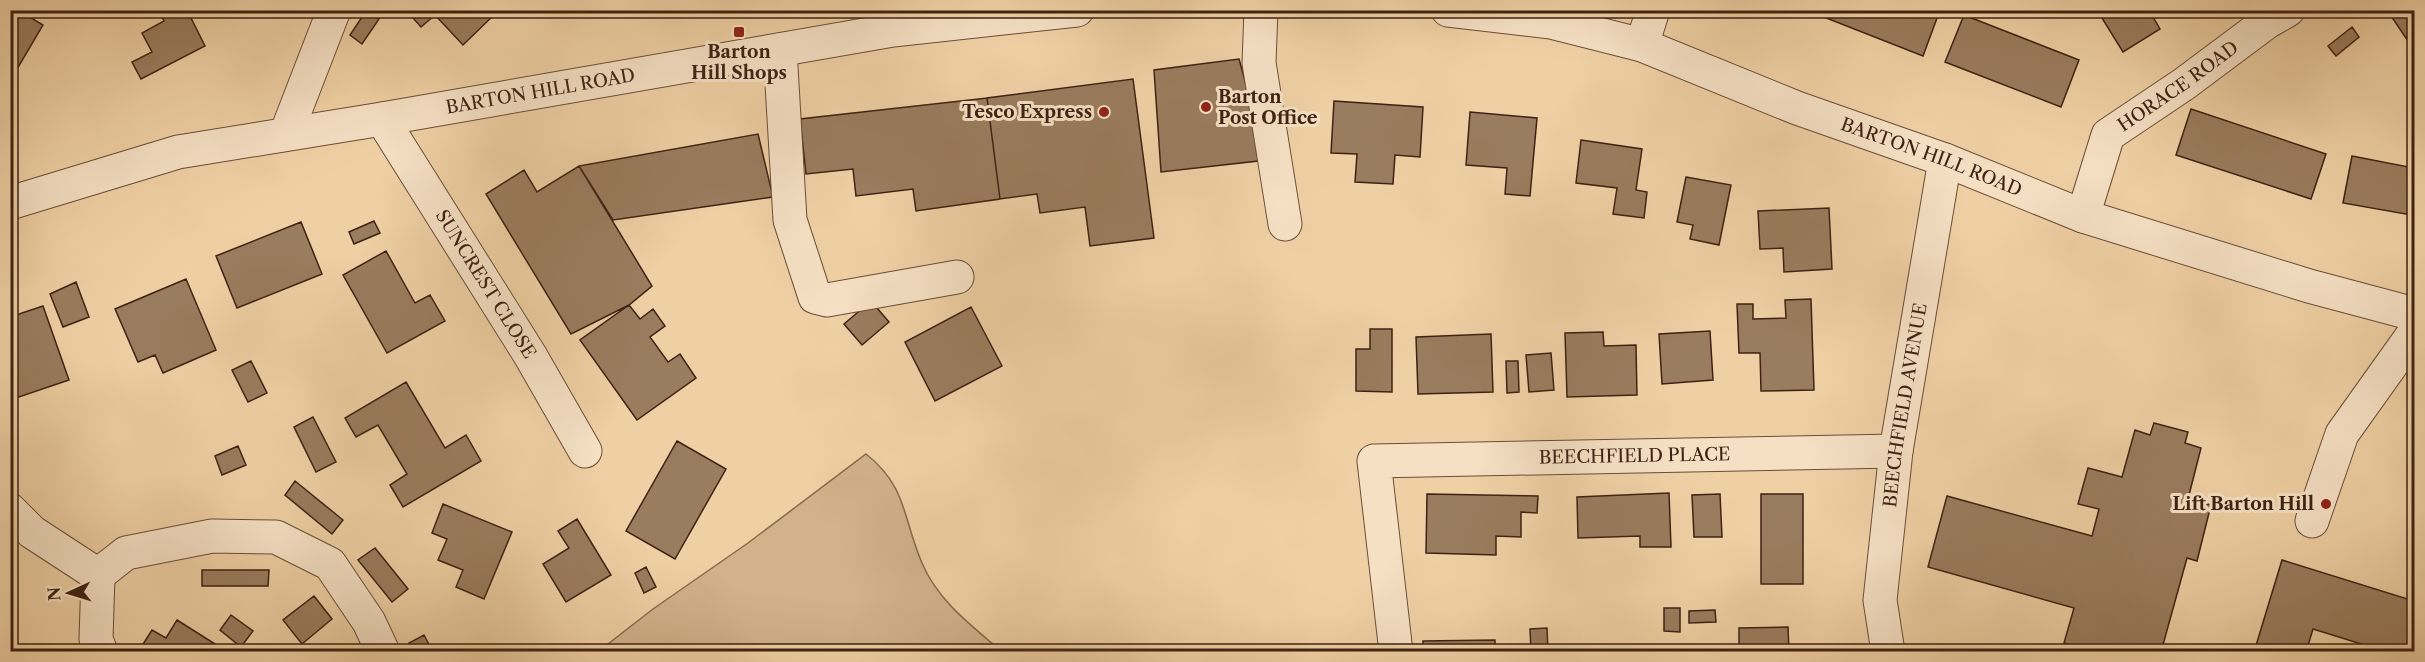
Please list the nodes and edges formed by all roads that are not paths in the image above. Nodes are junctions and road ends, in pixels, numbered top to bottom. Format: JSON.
{"nodes":[{"id":1,"x":334,"y":10,"type":"edge"},
{"id":2,"x":1077,"y":10,"type":"edge"},
{"id":3,"x":1261,"y":10,"type":"edge"},
{"id":4,"x":1448,"y":10,"type":"edge"},
{"id":5,"x":1653,"y":10,"type":"edge"},
{"id":6,"x":2288,"y":10,"type":"edge"},
{"id":7,"x":1642,"y":45,"type":"junction"},
{"id":8,"x":780,"y":50,"type":"junction"},
{"id":9,"x":382,"y":119,"type":"junction"},
{"id":10,"x":286,"y":134,"type":"junction"},
{"id":11,"x":1945,"y":160,"type":"junction"},
{"id":12,"x":10,"y":203,"type":"edge"},
{"id":13,"x":2083,"y":216,"type":"junction"},
{"id":14,"x":1285,"y":224,"type":"dead end"},
{"id":15,"x":957,"y":277,"type":"dead end"},
{"id":16,"x":2415,"y":315,"type":"edge"},
{"id":17,"x":2415,"y":333,"type":"edge"},
{"id":18,"x":585,"y":451,"type":"dead end"},
{"id":19,"x":1896,"y":451,"type":"junction"},
{"id":20,"x":10,"y":510,"type":"edge"},
{"id":21,"x":2312,"y":522,"type":"dead end"},
{"id":22,"x":98,"y":574,"type":"junction"},
{"id":23,"x":101,"y":651,"type":"edge"},
{"id":24,"x":383,"y":651,"type":"edge"},
{"id":25,"x":1396,"y":651,"type":"edge"},
{"id":26,"x":1888,"y":651,"type":"edge"}],
"edges":[{"from":1,"to":10,"type":"street"},
{"from":2,"to":8,"type":"street","name":"BARTON HILL ROAD"},
{"from":3,"to":14,"type":"street"},
{"from":4,"to":7,"type":"street","name":"BARTON HILL ROAD"},
{"from":5,"to":7,"type":"street"},
{"from":6,"to":13,"type":"street","name":"HORACE ROAD"},
{"from":7,"to":11,"type":"street","name":"BARTON HILL ROAD"},
{"from":8,"to":9,"type":"street","name":"BARTON HILL ROAD"},
{"from":8,"to":15,"type":"street"},
{"from":9,"to":10,"type":"street","name":"BARTON HILL ROAD"},
{"from":9,"to":18,"type":"street","name":"SUNCREST CLOSE"},
{"from":10,"to":12,"type":"street","name":"BARTON HILL ROAD"},
{"from":11,"to":13,"type":"street","name":"BARTON HILL ROAD"},
{"from":11,"to":19,"type":"street","name":"BEECHFIELD AVENUE"},
{"from":13,"to":16,"type":"street","name":"BARTON HILL ROAD"},
{"from":17,"to":21,"type":"street"},
{"from":19,"to":25,"type":"street","name":"BEECHFIELD PLACE"},
{"from":19,"to":26,"type":"street","name":"BEECHFIELD AVENUE"},
{"from":20,"to":22,"type":"street"},
{"from":22,"to":23,"type":"street"},
{"from":22,"to":24,"type":"street"}]}
